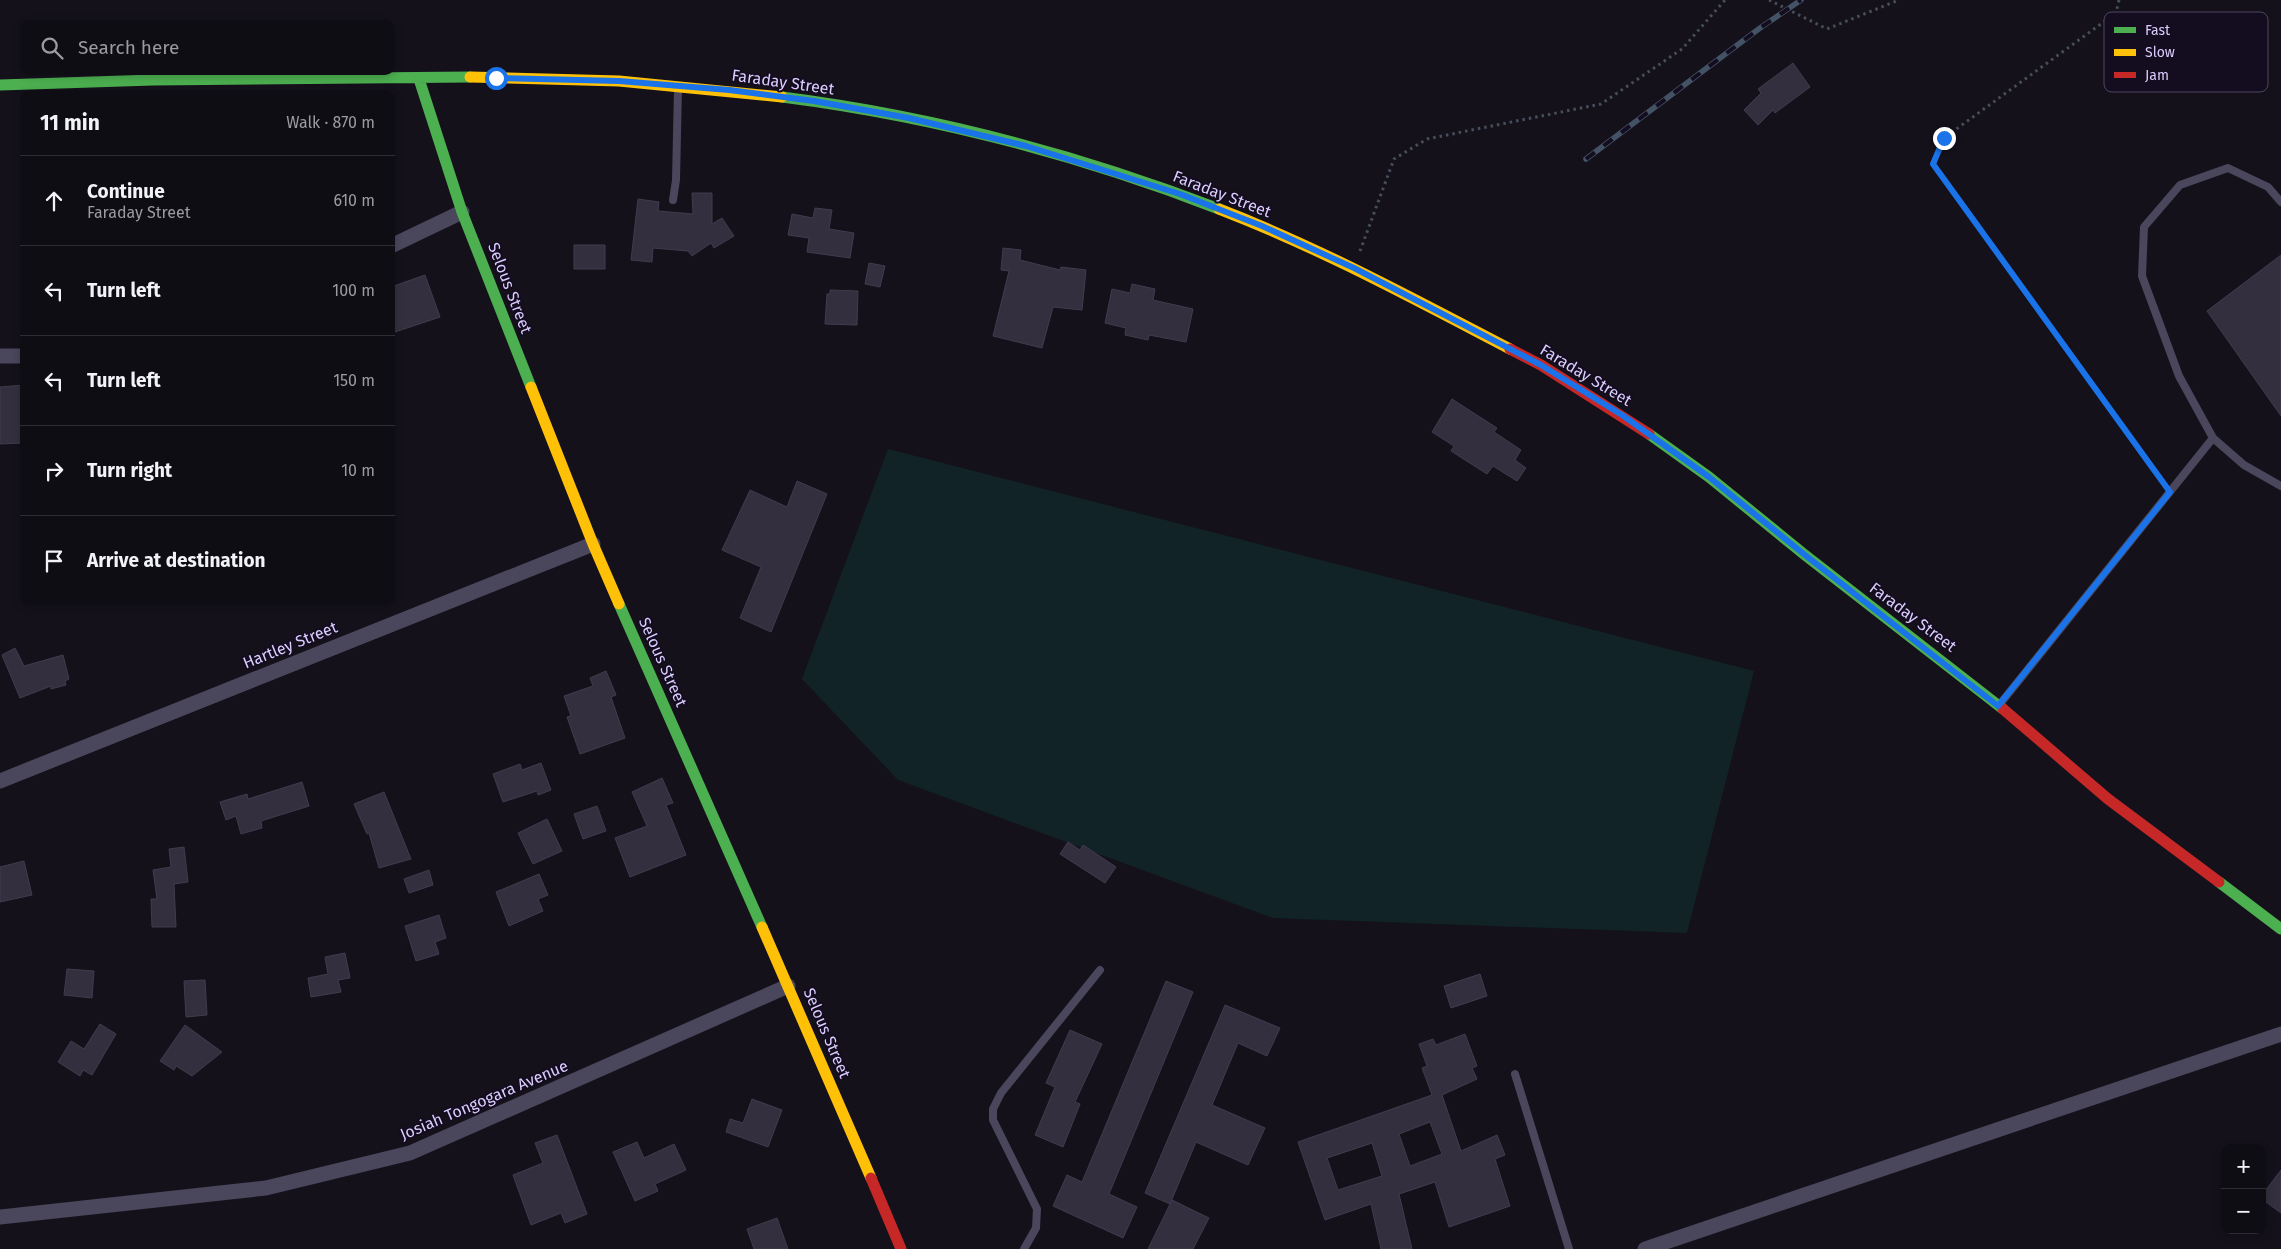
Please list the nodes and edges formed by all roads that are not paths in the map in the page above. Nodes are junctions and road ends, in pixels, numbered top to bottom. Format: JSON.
{"nodes":[{"id":1,"x":419,"y":79,"type":"junction"},
{"id":2,"x":0,"y":85,"type":"edge"},
{"id":3,"x":678,"y":86,"type":"junction"},
{"id":4,"x":673,"y":200,"type":"dead end"},
{"id":5,"x":2281,"y":202,"type":"edge"},
{"id":6,"x":462,"y":212,"type":"junction"},
{"id":7,"x":395,"y":244,"type":"edge"},
{"id":8,"x":0,"y":356,"type":"edge"},
{"id":9,"x":20,"y":356,"type":"edge"},
{"id":10,"x":2213,"y":438,"type":"junction"},
{"id":11,"x":2281,"y":486,"type":"edge"},
{"id":12,"x":593,"y":544,"type":"junction"},
{"id":13,"x":1998,"y":706,"type":"junction"},
{"id":14,"x":0,"y":781,"type":"edge"},
{"id":15,"x":2281,"y":929,"type":"edge"},
{"id":16,"x":1100,"y":970,"type":"dead end"},
{"id":17,"x":788,"y":986,"type":"junction"},
{"id":18,"x":2281,"y":1034,"type":"edge"},
{"id":19,"x":1514,"y":1074,"type":"dead end"},
{"id":20,"x":0,"y":1217,"type":"edge"},
{"id":21,"x":901,"y":1249,"type":"edge"},
{"id":22,"x":1024,"y":1249,"type":"edge"},
{"id":23,"x":1569,"y":1249,"type":"edge"},
{"id":24,"x":1645,"y":1249,"type":"edge"}],
"edges":[{"from":1,"to":2,"type":"street","name":"Faraday Street"},
{"from":1,"to":3,"type":"street","name":"Faraday Street"},
{"from":1,"to":6,"type":"street","name":"Selous Street"},
{"from":3,"to":4,"type":"lane"},
{"from":3,"to":13,"type":"street","name":"Faraday Street"},
{"from":5,"to":10,"type":"lane"},
{"from":6,"to":7,"type":"street"},
{"from":6,"to":12,"type":"street","name":"Selous Street"},
{"from":8,"to":9,"type":"street"},
{"from":10,"to":11,"type":"lane"},
{"from":10,"to":13,"type":"lane"},
{"from":12,"to":14,"type":"street","name":"Hartley Street"},
{"from":12,"to":17,"type":"street","name":"Selous Street"},
{"from":13,"to":15,"type":"street","name":"Faraday Street"},
{"from":16,"to":22,"type":"lane"},
{"from":17,"to":20,"type":"street","name":"Josiah Tongogara Avenue"},
{"from":17,"to":21,"type":"street","name":"Selous Street"},
{"from":18,"to":24,"type":"street"},
{"from":19,"to":23,"type":"lane"}]}
